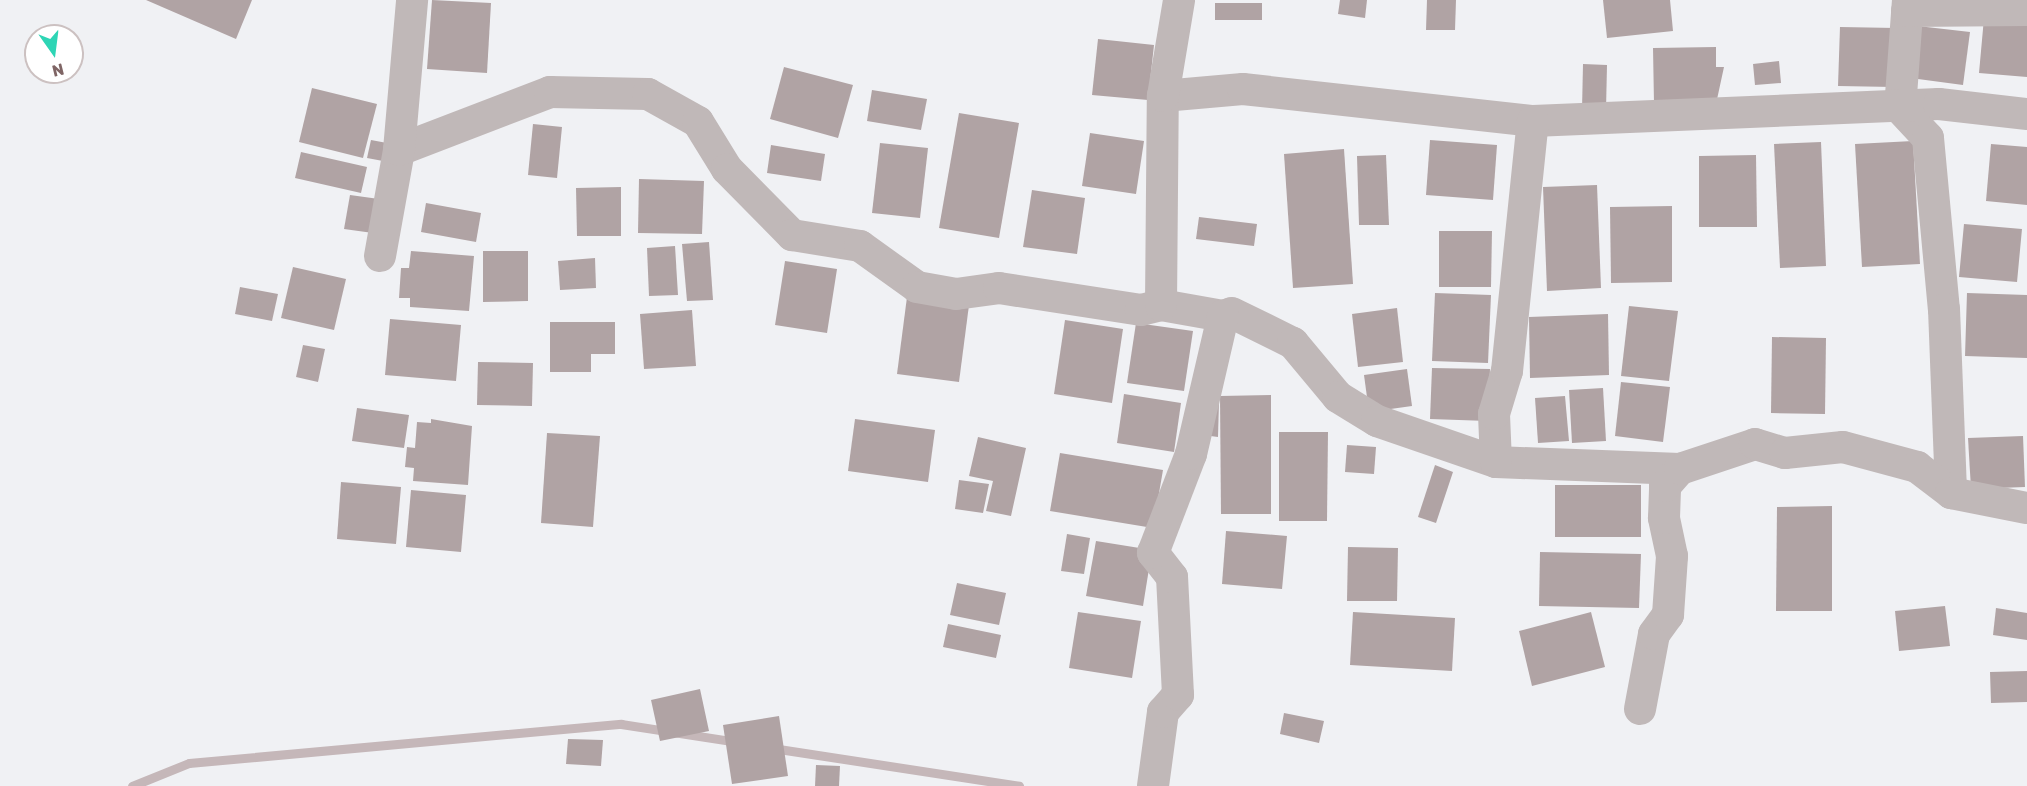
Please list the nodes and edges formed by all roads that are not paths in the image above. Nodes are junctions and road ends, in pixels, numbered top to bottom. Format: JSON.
{"nodes":[{"id":1,"x":412,"y":0,"type":"edge"},
{"id":2,"x":1179,"y":0,"type":"edge"},
{"id":3,"x":1907,"y":5,"type":"edge"},
{"id":4,"x":2027,"y":10,"type":"edge"},
{"id":5,"x":1163,"y":96,"type":"junction"},
{"id":6,"x":1899,"y":108,"type":"junction"},
{"id":7,"x":2027,"y":114,"type":"edge"},
{"id":8,"x":1533,"y":121,"type":"junction"},
{"id":9,"x":399,"y":150,"type":"junction"},
{"id":10,"x":380,"y":256,"type":"dead end"},
{"id":11,"x":1161,"y":305,"type":"junction"},
{"id":12,"x":1223,"y":316,"type":"junction"},
{"id":13,"x":1496,"y":462,"type":"junction"},
{"id":14,"x":1680,"y":469,"type":"junction"},
{"id":15,"x":1951,"y":493,"type":"junction"},
{"id":16,"x":2027,"y":508,"type":"edge"},
{"id":17,"x":1640,"y":709,"type":"dead end"},
{"id":18,"x":1154,"y":786,"type":"edge"}],
"edges":[{"from":1,"to":9,"type":"street"},
{"from":2,"to":5,"type":"street"},
{"from":3,"to":4,"type":"street"},
{"from":3,"to":6,"type":"street"},
{"from":5,"to":8,"type":"street"},
{"from":5,"to":11,"type":"street"},
{"from":6,"to":7,"type":"street"},
{"from":6,"to":8,"type":"street"},
{"from":6,"to":15,"type":"street"},
{"from":8,"to":13,"type":"street"},
{"from":9,"to":10,"type":"street"},
{"from":9,"to":11,"type":"street"},
{"from":11,"to":12,"type":"street"},
{"from":12,"to":13,"type":"street"},
{"from":12,"to":18,"type":"street"},
{"from":13,"to":14,"type":"street"},
{"from":14,"to":15,"type":"street"},
{"from":14,"to":17,"type":"street"},
{"from":15,"to":16,"type":"street"}]}
